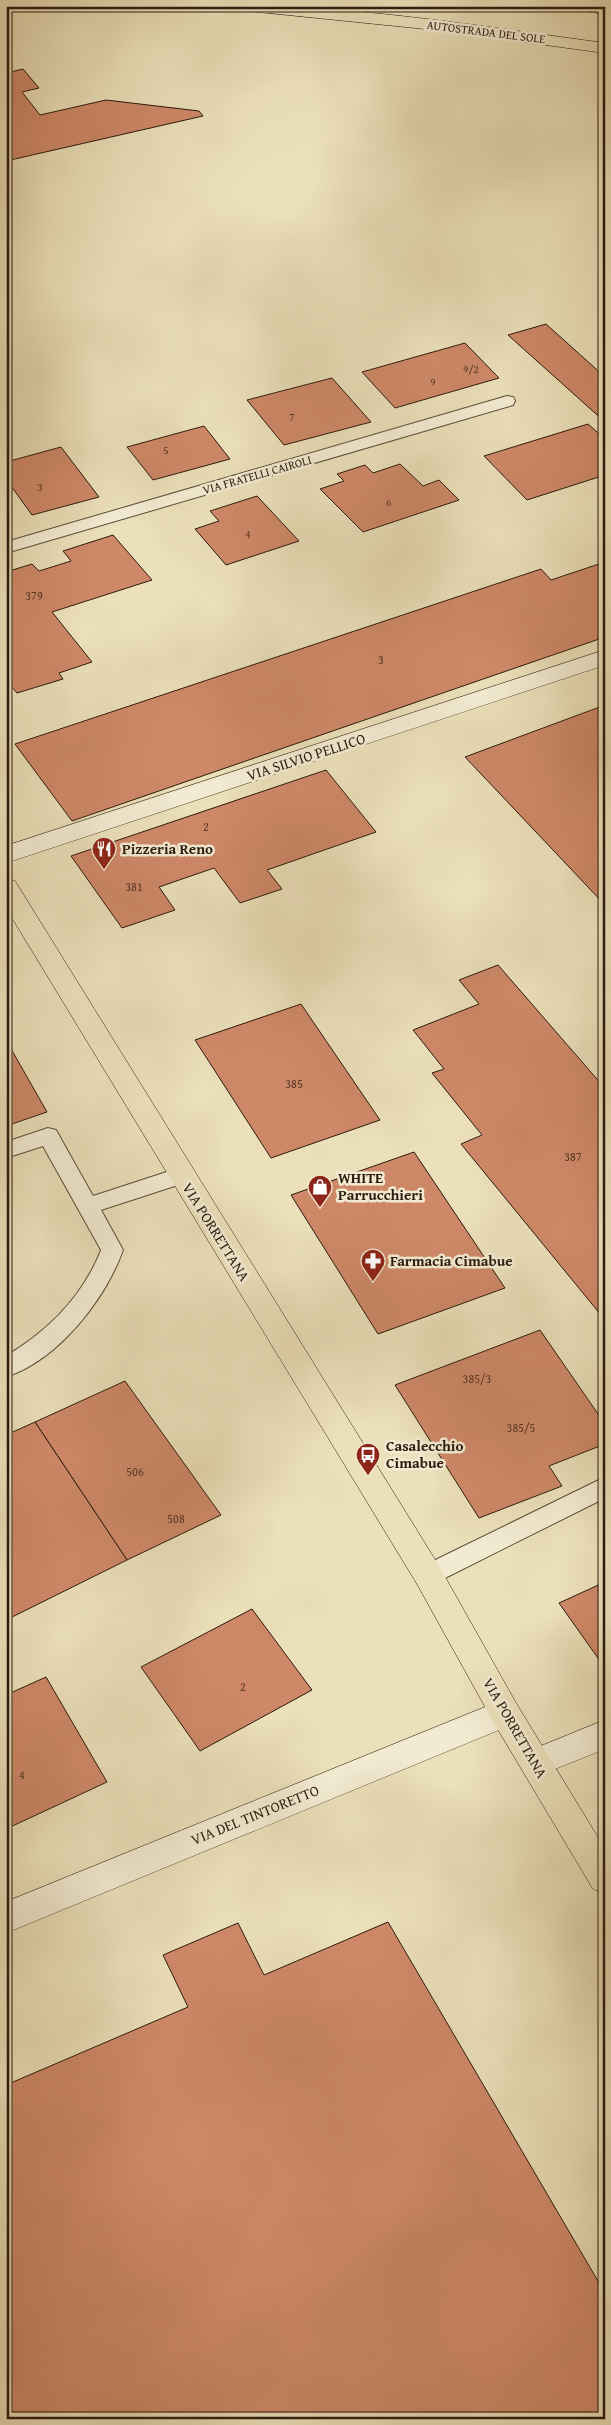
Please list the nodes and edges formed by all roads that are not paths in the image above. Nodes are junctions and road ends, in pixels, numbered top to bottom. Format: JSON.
{"nodes":[{"id":1,"x":248,"y":6,"type":"edge"},
{"id":2,"x":582,"y":6,"type":"edge"},
{"id":3,"x":605,"y":9,"type":"edge"},
{"id":4,"x":605,"y":48,"type":"edge"},
{"id":5,"x":507,"y":402,"type":"dead end"},
{"id":6,"x":6,"y":548,"type":"edge"},
{"id":7,"x":605,"y":657,"type":"edge"},
{"id":8,"x":6,"y":855,"type":"edge"},
{"id":9,"x":7,"y":889,"type":"edge"},
{"id":10,"x":6,"y":1150,"type":"edge"},
{"id":11,"x":182,"y":1175,"type":"junction"},
{"id":12,"x":88,"y":1206,"type":"junction"},
{"id":13,"x":8,"y":1367,"type":"edge"},
{"id":14,"x":605,"y":1487,"type":"edge"},
{"id":15,"x":428,"y":1575,"type":"junction"},
{"id":16,"x":505,"y":1713,"type":"junction"},
{"id":17,"x":605,"y":1734,"type":"edge"},
{"id":18,"x":535,"y":1763,"type":"junction"},
{"id":19,"x":605,"y":1879,"type":"edge"},
{"id":20,"x":6,"y":1918,"type":"edge"}],
"edges":[{"from":1,"to":4,"type":"main road","name":"AUTOSTRADA DEL SOLE"},
{"from":2,"to":3,"type":"main road"},
{"from":5,"to":6,"type":"lane","name":"VIA FRATELLI CAIROLI"},
{"from":7,"to":8,"type":"street","name":"VIA SILVIO PELLICO"},
{"from":9,"to":11,"type":"main road","name":"VIA PORRETTANA"},
{"from":10,"to":12,"type":"lane"},
{"from":11,"to":12,"type":"lane"},
{"from":11,"to":15,"type":"main road","name":"VIA PORRETTANA"},
{"from":12,"to":13,"type":"lane"},
{"from":14,"to":15,"type":"lane"},
{"from":15,"to":16,"type":"main road","name":"VIA PORRETTANA"},
{"from":16,"to":18,"type":"main road","name":"VIA PORRETTANA"},
{"from":16,"to":20,"type":"street","name":"VIA DEL TINTORETTO"},
{"from":17,"to":18,"type":"street"},
{"from":18,"to":19,"type":"main road","name":"VIA PORRETTANA"}]}
